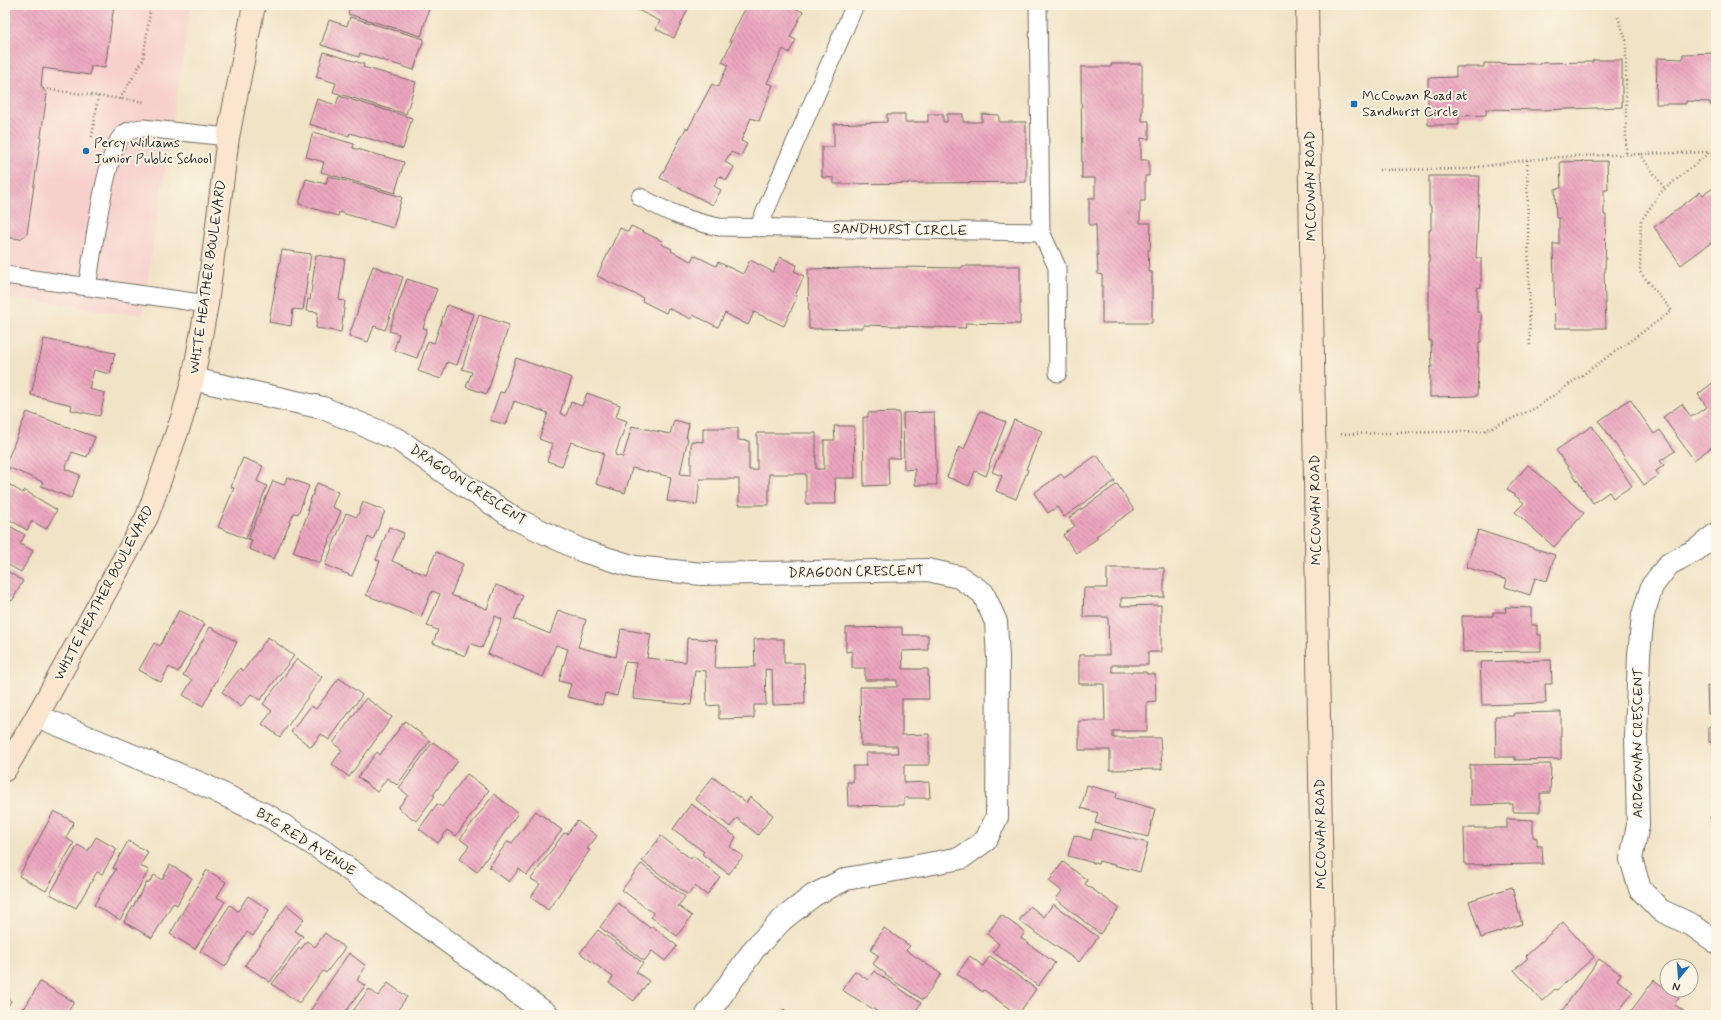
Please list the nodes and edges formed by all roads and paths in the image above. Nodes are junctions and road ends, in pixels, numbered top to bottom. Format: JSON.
{"nodes":[{"id":1,"x":151,"y":5,"type":"edge"},
{"id":2,"x":254,"y":5,"type":"edge"},
{"id":3,"x":855,"y":5,"type":"edge"},
{"id":4,"x":1038,"y":5,"type":"edge"},
{"id":5,"x":1307,"y":5,"type":"edge"},
{"id":6,"x":1618,"y":17,"type":"dead end"},
{"id":7,"x":43,"y":89,"type":"dead end"},
{"id":8,"x":98,"y":96,"type":"junction"},
{"id":9,"x":120,"y":99,"type":"junction"},
{"id":10,"x":151,"y":103,"type":"dead end"},
{"id":11,"x":228,"y":137,"type":"junction"},
{"id":12,"x":91,"y":143,"type":"dead end"},
{"id":13,"x":1716,"y":149,"type":"edge"},
{"id":14,"x":1710,"y":152,"type":"junction"},
{"id":15,"x":1640,"y":153,"type":"junction"},
{"id":16,"x":1626,"y":154,"type":"junction"},
{"id":17,"x":1527,"y":160,"type":"junction"},
{"id":18,"x":1379,"y":170,"type":"dead end"},
{"id":19,"x":1665,"y":189,"type":"junction"},
{"id":20,"x":640,"y":196,"type":"dead end"},
{"id":21,"x":758,"y":228,"type":"junction"},
{"id":22,"x":1042,"y":232,"type":"junction"},
{"id":23,"x":5,"y":275,"type":"edge"},
{"id":24,"x":87,"y":287,"type":"junction"},
{"id":25,"x":207,"y":304,"type":"junction"},
{"id":26,"x":1530,"y":348,"type":"dead end"},
{"id":27,"x":1058,"y":373,"type":"dead end"},
{"id":28,"x":193,"y":379,"type":"junction"},
{"id":29,"x":1314,"y":434,"type":"junction"},
{"id":30,"x":1716,"y":534,"type":"edge"},
{"id":31,"x":37,"y":716,"type":"junction"},
{"id":32,"x":5,"y":770,"type":"edge"},
{"id":33,"x":1716,"y":942,"type":"edge"},
{"id":34,"x":548,"y":1015,"type":"edge"},
{"id":35,"x":707,"y":1015,"type":"edge"},
{"id":36,"x":1324,"y":1015,"type":"edge"}],
"edges":[{"from":1,"to":9,"type":"path"},
{"from":2,"to":11,"type":"main road","name":"WHITE HEATHER BOULEVARD"},
{"from":3,"to":21,"type":"lane"},
{"from":4,"to":22,"type":"lane"},
{"from":5,"to":29,"type":"main road","name":"MCCOWAN ROAD"},
{"from":6,"to":16,"type":"path"},
{"from":7,"to":8,"type":"path"},
{"from":8,"to":9,"type":"path"},
{"from":8,"to":12,"type":"path"},
{"from":9,"to":10,"type":"path"},
{"from":11,"to":24,"type":"lane"},
{"from":11,"to":25,"type":"main road","name":"WHITE HEATHER BOULEVARD"},
{"from":13,"to":14,"type":"path"},
{"from":14,"to":15,"type":"path"},
{"from":14,"to":19,"type":"path"},
{"from":15,"to":16,"type":"path"},
{"from":15,"to":19,"type":"path"},
{"from":16,"to":17,"type":"path"},
{"from":17,"to":18,"type":"path"},
{"from":17,"to":26,"type":"path"},
{"from":19,"to":29,"type":"path"},
{"from":20,"to":21,"type":"lane","name":"SANDHURST CIRCLE"},
{"from":21,"to":22,"type":"lane","name":"SANDHURST CIRCLE"},
{"from":22,"to":27,"type":"lane"},
{"from":23,"to":24,"type":"lane"},
{"from":24,"to":25,"type":"lane"},
{"from":25,"to":28,"type":"main road","name":"WHITE HEATHER BOULEVARD"},
{"from":28,"to":31,"type":"main road","name":"WHITE HEATHER BOULEVARD"},
{"from":28,"to":35,"type":"street","name":"DRAGOON CRESCENT"},
{"from":29,"to":36,"type":"main road","name":"MCCOWAN ROAD"},
{"from":30,"to":33,"type":"street","name":"ARDGOWAN CRESCENT"},
{"from":31,"to":32,"type":"main road","name":"WHITE HEATHER BOULEVARD"},
{"from":31,"to":34,"type":"street","name":"BIG RED AVENUE"}]}
